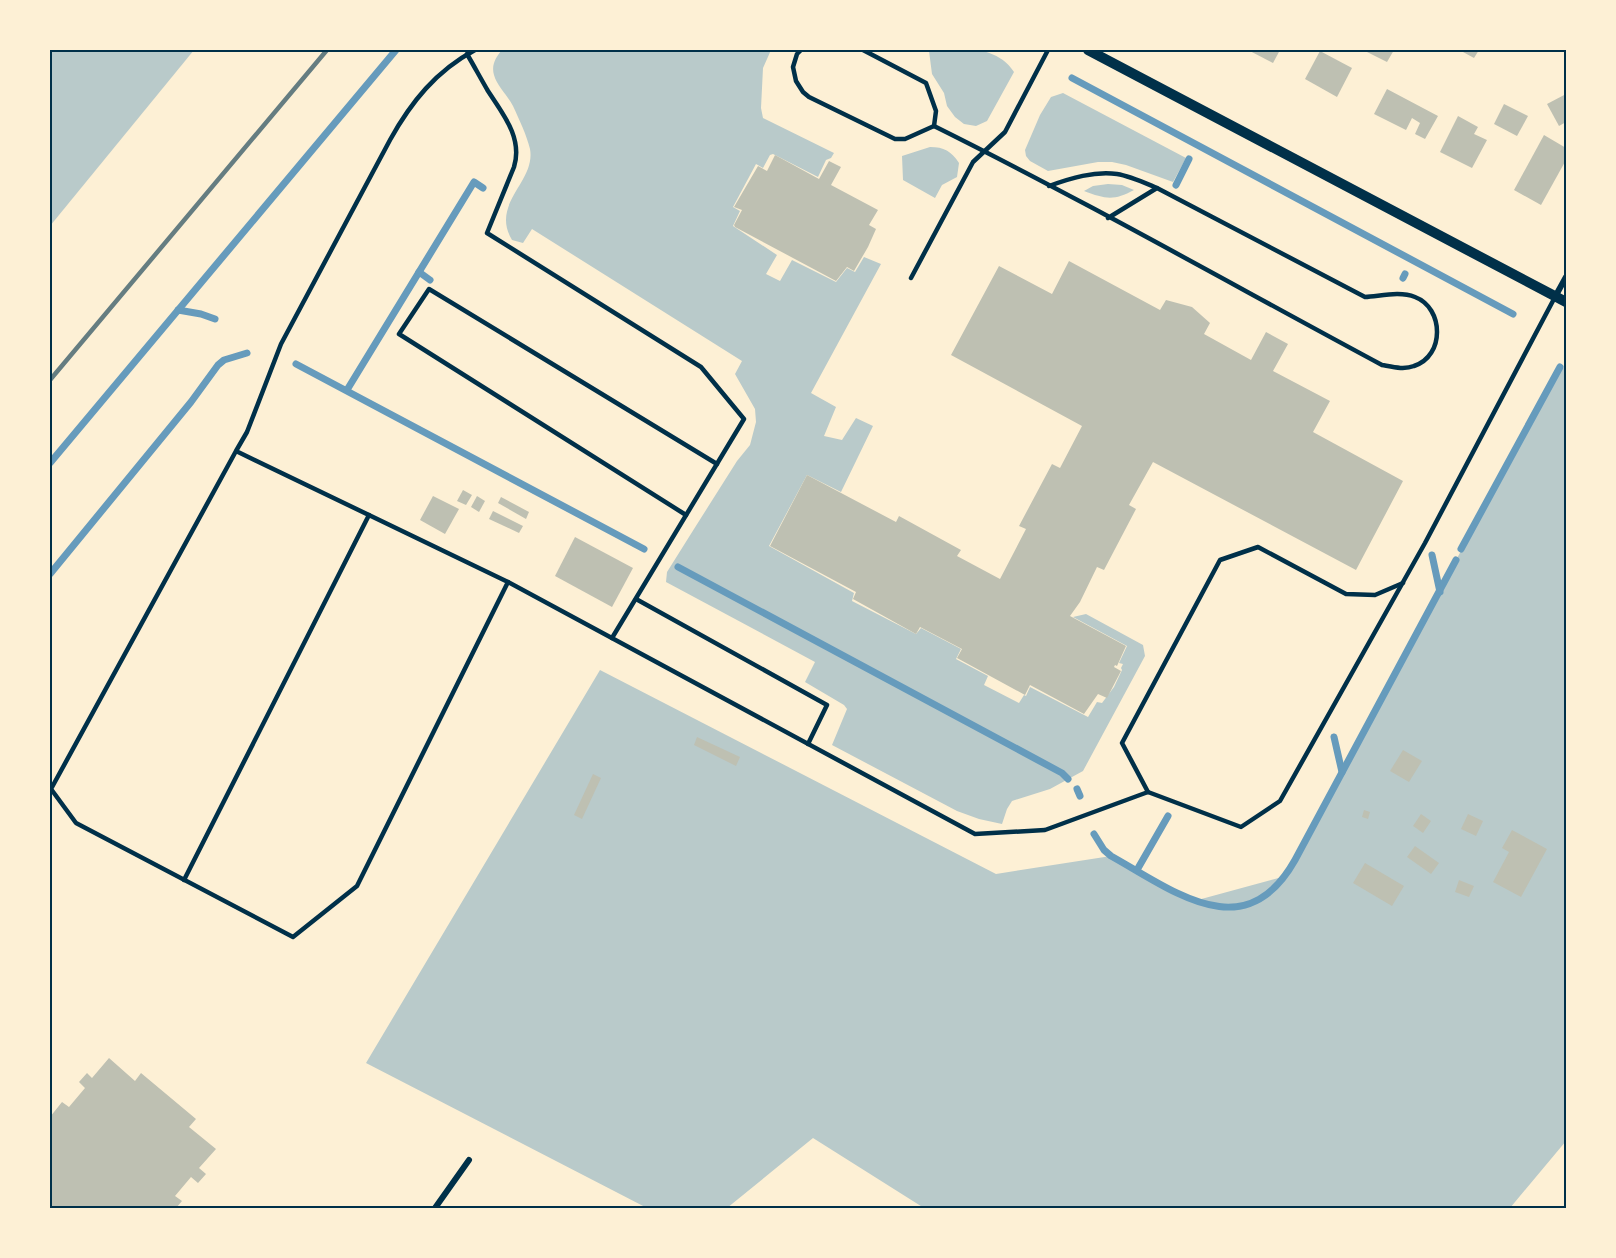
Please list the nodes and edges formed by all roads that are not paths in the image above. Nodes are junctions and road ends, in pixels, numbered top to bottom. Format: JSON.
{"nodes":[{"id":1,"x":475,"y":50,"type":"edge"},
{"id":2,"x":801,"y":50,"type":"edge"},
{"id":3,"x":863,"y":50,"type":"edge"},
{"id":4,"x":1048,"y":50,"type":"edge"},
{"id":5,"x":1088,"y":50,"type":"edge"},
{"id":6,"x":467,"y":54,"type":"junction"},
{"id":7,"x":934,"y":126,"type":"junction"},
{"id":8,"x":984,"y":151,"type":"junction"},
{"id":9,"x":1049,"y":186,"type":"junction"},
{"id":10,"x":1157,"y":188,"type":"junction"},
{"id":11,"x":1108,"y":218,"type":"junction"},
{"id":12,"x":1566,"y":277,"type":"edge"},
{"id":13,"x":911,"y":278,"type":"dead end"},
{"id":14,"x":1555,"y":297,"type":"junction"},
{"id":15,"x":1566,"y":302,"type":"edge"},
{"id":16,"x":236,"y":451,"type":"junction"},
{"id":17,"x":717,"y":464,"type":"junction"},
{"id":18,"x":369,"y":515,"type":"junction"},
{"id":19,"x":687,"y":515,"type":"junction"},
{"id":20,"x":508,"y":582,"type":"junction"},
{"id":21,"x":1403,"y":583,"type":"junction"},
{"id":22,"x":636,"y":599,"type":"junction"},
{"id":23,"x":612,"y":638,"type":"junction"},
{"id":24,"x":808,"y":744,"type":"junction"},
{"id":25,"x":1148,"y":792,"type":"junction"},
{"id":26,"x":184,"y":880,"type":"junction"},
{"id":27,"x":470,"y":1160,"type":"dead end"},
{"id":28,"x":435,"y":1209,"type":"edge"}],
"edges":[{"from":1,"to":6,"type":"lane"},
{"from":2,"to":7,"type":"lane"},
{"from":3,"to":7,"type":"lane"},
{"from":4,"to":8,"type":"lane"},
{"from":5,"to":14,"type":"street"},
{"from":6,"to":16,"type":"lane"},
{"from":6,"to":17,"type":"lane"},
{"from":7,"to":8,"type":"lane"},
{"from":8,"to":9,"type":"lane"},
{"from":8,"to":13,"type":"lane"},
{"from":9,"to":10,"type":"lane"},
{"from":9,"to":11,"type":"lane"},
{"from":10,"to":11,"type":"lane"},
{"from":10,"to":11,"type":"lane"},
{"from":12,"to":14,"type":"street"},
{"from":14,"to":15,"type":"street"},
{"from":14,"to":21,"type":"lane"},
{"from":16,"to":18,"type":"lane"},
{"from":16,"to":26,"type":"lane"},
{"from":17,"to":19,"type":"lane"},
{"from":17,"to":19,"type":"lane"},
{"from":18,"to":20,"type":"lane"},
{"from":18,"to":26,"type":"lane"},
{"from":19,"to":22,"type":"lane"},
{"from":20,"to":23,"type":"lane"},
{"from":20,"to":26,"type":"lane"},
{"from":21,"to":25,"type":"lane"},
{"from":21,"to":25,"type":"lane"},
{"from":22,"to":23,"type":"lane"},
{"from":22,"to":24,"type":"lane"},
{"from":23,"to":24,"type":"lane"},
{"from":24,"to":25,"type":"lane"},
{"from":27,"to":28,"type":"street"}]}
